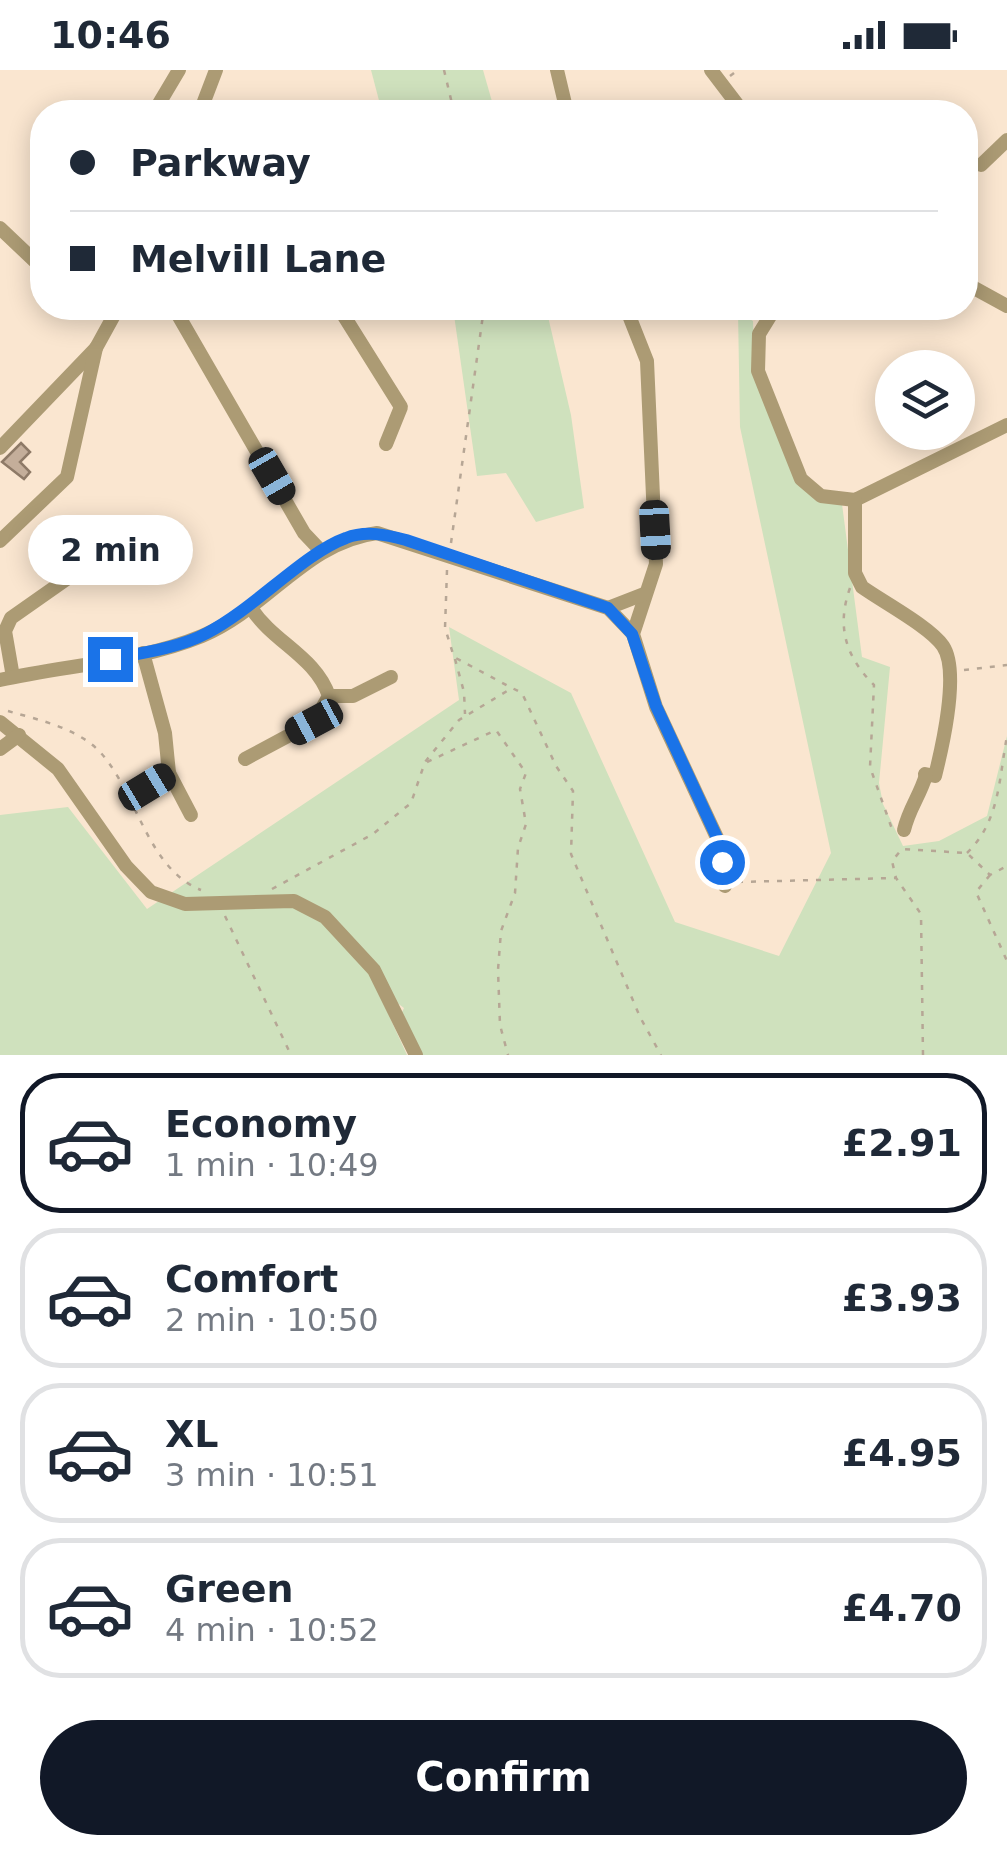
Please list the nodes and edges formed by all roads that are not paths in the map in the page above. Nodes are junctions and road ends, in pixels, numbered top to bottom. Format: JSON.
{"nodes":[{"id":1,"x":179,"y":70,"type":"edge"},
{"id":2,"x":216,"y":70,"type":"edge"},
{"id":3,"x":557,"y":70,"type":"edge"},
{"id":4,"x":711,"y":70,"type":"edge"},
{"id":5,"x":161,"y":100,"type":"edge"},
{"id":6,"x":205,"y":100,"type":"edge"},
{"id":7,"x":565,"y":100,"type":"edge"},
{"id":8,"x":733,"y":100,"type":"edge"},
{"id":9,"x":1007,"y":140,"type":"edge"},
{"id":10,"x":981,"y":165,"type":"dead end"},
{"id":11,"x":0,"y":228,"type":"edge"},
{"id":12,"x":30,"y":257,"type":"edge"},
{"id":13,"x":978,"y":290,"type":"edge"},
{"id":14,"x":1007,"y":306,"type":"edge"},
{"id":15,"x":107,"y":320,"type":"edge"},
{"id":16,"x":181,"y":320,"type":"edge"},
{"id":17,"x":346,"y":320,"type":"edge"},
{"id":18,"x":631,"y":320,"type":"edge"},
{"id":19,"x":768,"y":320,"type":"edge"},
{"id":20,"x":96,"y":348,"type":"junction"},
{"id":21,"x":1007,"y":426,"type":"edge"},
{"id":22,"x":386,"y":444,"type":"dead end"},
{"id":23,"x":0,"y":448,"type":"edge"},
{"id":24,"x":855,"y":500,"type":"junction"},
{"id":25,"x":0,"y":541,"type":"edge"},
{"id":26,"x":322,"y":551,"type":"junction"},
{"id":27,"x":104,"y":552,"type":"dead end"},
{"id":28,"x":644,"y":594,"type":"junction"},
{"id":29,"x":250,"y":608,"type":"junction"},
{"id":30,"x":608,"y":608,"type":"junction"},
{"id":31,"x":632,"y":634,"type":"junction"},
{"id":32,"x":143,"y":653,"type":"junction"},
{"id":33,"x":390,"y":676,"type":"dead end"},
{"id":34,"x":6,"y":679,"type":"edge"},
{"id":35,"x":329,"y":696,"type":"junction"},
{"id":36,"x":0,"y":722,"type":"edge"},
{"id":37,"x":19,"y":735,"type":"junction"},
{"id":38,"x":0,"y":749,"type":"edge"},
{"id":39,"x":245,"y":760,"type":"dead end"},
{"id":40,"x":169,"y":774,"type":"junction"},
{"id":41,"x":147,"y":787,"type":"dead end"},
{"id":42,"x":190,"y":815,"type":"dead end"},
{"id":43,"x":899,"y":832,"type":"road end"},
{"id":44,"x":724,"y":885,"type":"road end"},
{"id":45,"x":416,"y":1055,"type":"edge"}],
"edges":[{"from":1,"to":5,"type":"street"},
{"from":2,"to":6,"type":"street"},
{"from":3,"to":7,"type":"street"},
{"from":4,"to":8,"type":"street"},
{"from":9,"to":10,"type":"street"},
{"from":11,"to":12,"type":"street"},
{"from":13,"to":14,"type":"street"},
{"from":15,"to":20,"type":"street"},
{"from":16,"to":26,"type":"street"},
{"from":17,"to":22,"type":"street"},
{"from":18,"to":28,"type":"street"},
{"from":19,"to":24,"type":"street"},
{"from":20,"to":23,"type":"street"},
{"from":20,"to":25,"type":"street"},
{"from":21,"to":24,"type":"street"},
{"from":24,"to":43,"type":"street"},
{"from":26,"to":29,"type":"street"},
{"from":26,"to":30,"type":"street"},
{"from":27,"to":34,"type":"street"},
{"from":28,"to":30,"type":"street"},
{"from":28,"to":31,"type":"street"},
{"from":29,"to":32,"type":"street"},
{"from":29,"to":35,"type":"street"},
{"from":30,"to":31,"type":"street"},
{"from":31,"to":44,"type":"street"},
{"from":32,"to":34,"type":"street"},
{"from":32,"to":40,"type":"street"},
{"from":33,"to":35,"type":"street"},
{"from":35,"to":39,"type":"street"},
{"from":36,"to":37,"type":"street"},
{"from":37,"to":38,"type":"street"},
{"from":37,"to":45,"type":"street"},
{"from":40,"to":41,"type":"street"},
{"from":40,"to":42,"type":"street"}]}
